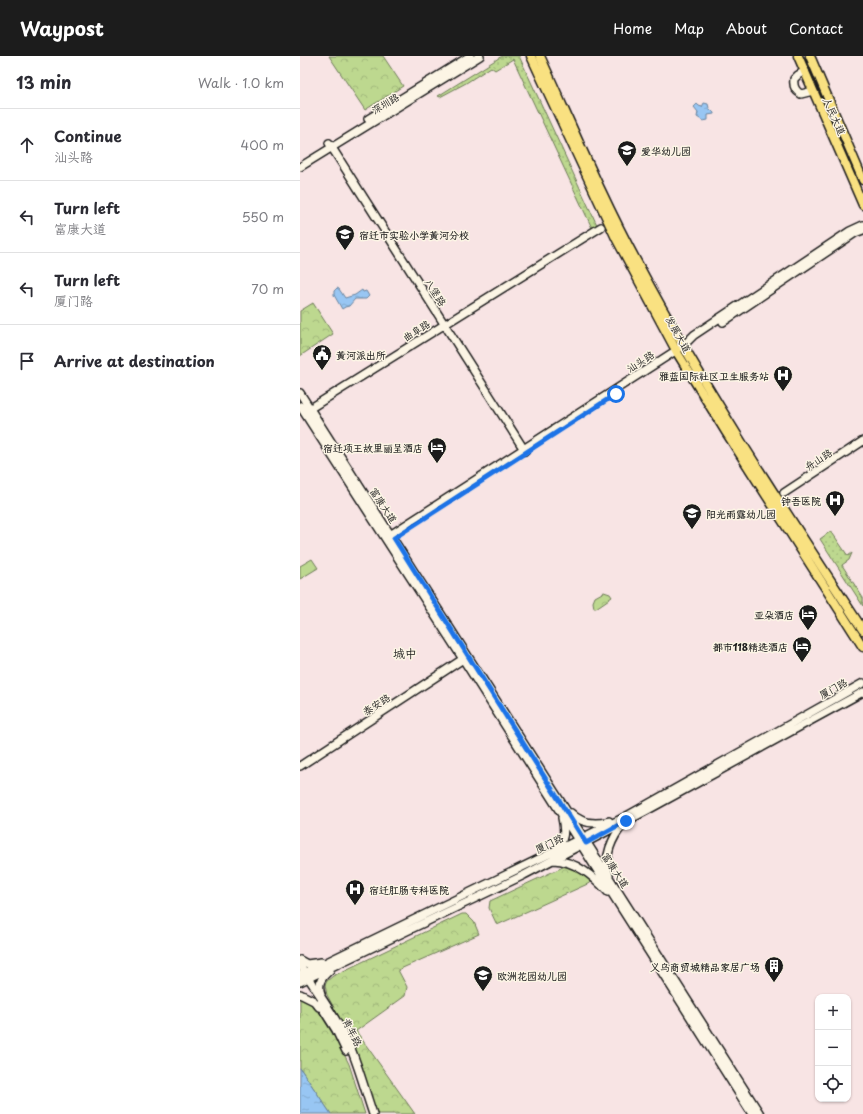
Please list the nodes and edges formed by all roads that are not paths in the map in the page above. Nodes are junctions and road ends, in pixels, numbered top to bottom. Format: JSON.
{"nodes":[{"id":1,"x":470,"y":56,"type":"edge"},
{"id":2,"x":480,"y":56,"type":"edge"},
{"id":3,"x":531,"y":56,"type":"edge"},
{"id":4,"x":540,"y":56,"type":"edge"},
{"id":5,"x":798,"y":56,"type":"edge"},
{"id":6,"x":810,"y":56,"type":"edge"},
{"id":7,"x":805,"y":71,"type":"junction"},
{"id":8,"x":813,"y":91,"type":"junction"},
{"id":9,"x":330,"y":145,"type":"junction"},
{"id":10,"x":300,"y":161,"type":"edge"},
{"id":11,"x":300,"y":167,"type":"edge"},
{"id":12,"x":863,"y":180,"type":"edge"},
{"id":13,"x":863,"y":205,"type":"edge"},
{"id":14,"x":863,"y":225,"type":"edge"},
{"id":15,"x":601,"y":227,"type":"dead end"},
{"id":16,"x":863,"y":230,"type":"edge"},
{"id":17,"x":444,"y":324,"type":"junction"},
{"id":18,"x":680,"y":350,"type":"junction"},
{"id":19,"x":300,"y":393,"type":"edge"},
{"id":20,"x":305,"y":409,"type":"edge"},
{"id":21,"x":863,"y":441,"type":"edge"},
{"id":22,"x":524,"y":450,"type":"junction"},
{"id":23,"x":784,"y":493,"type":"dead end"},
{"id":24,"x":389,"y":538,"type":"junction"},
{"id":25,"x":863,"y":630,"type":"edge"},
{"id":26,"x":863,"y":647,"type":"edge"},
{"id":27,"x":463,"y":659,"type":"junction"},
{"id":28,"x":863,"y":683,"type":"edge"},
{"id":29,"x":863,"y":692,"type":"edge"},
{"id":30,"x":300,"y":766,"type":"edge"},
{"id":31,"x":560,"y":807,"type":"junction"},
{"id":32,"x":624,"y":819,"type":"junction"},
{"id":33,"x":582,"y":841,"type":"junction"},
{"id":34,"x":552,"y":857,"type":"junction"},
{"id":35,"x":620,"y":902,"type":"junction"},
{"id":36,"x":300,"y":960,"type":"edge"},
{"id":37,"x":336,"y":961,"type":"junction"},
{"id":38,"x":300,"y":965,"type":"edge"},
{"id":39,"x":303,"y":976,"type":"edge"},
{"id":40,"x":300,"y":994,"type":"edge"},
{"id":41,"x":332,"y":1020,"type":"junction"},
{"id":42,"x":368,"y":1114,"type":"edge"},
{"id":43,"x":373,"y":1114,"type":"edge"},
{"id":44,"x":752,"y":1114,"type":"edge"},
{"id":45,"x":760,"y":1114,"type":"edge"}],
"edges":[{"from":1,"to":9,"type":"street","name":"深圳路"},
{"from":2,"to":9,"type":"street","name":"深圳路"},
{"from":3,"to":18,"type":"main road","name":"发展大道"},
{"from":4,"to":18,"type":"main road","name":"发展大道"},
{"from":5,"to":7,"type":"main road","name":"人民大道"},
{"from":6,"to":12,"type":"main road","name":"人民大道"},
{"from":7,"to":8,"type":"main road","name":"人民大道"},
{"from":7,"to":8,"type":"street"},
{"from":8,"to":13,"type":"main road","name":"人民大道"},
{"from":9,"to":10,"type":"street","name":"深圳路"},
{"from":9,"to":11,"type":"street","name":"深圳路"},
{"from":9,"to":17,"type":"street","name":"八堡路"},
{"from":14,"to":18,"type":"street","name":"汕头路"},
{"from":15,"to":17,"type":"street","name":"曲阜路"},
{"from":16,"to":18,"type":"street","name":"汕头路"},
{"from":17,"to":20,"type":"street","name":"曲阜路"},
{"from":17,"to":22,"type":"street","name":"八堡路"},
{"from":18,"to":22,"type":"street","name":"汕头路"},
{"from":18,"to":25,"type":"main road","name":"发展大道"},
{"from":18,"to":26,"type":"main road","name":"发展大道"},
{"from":19,"to":20,"type":"street","name":"富康大道"},
{"from":20,"to":24,"type":"street","name":"富康大道"},
{"from":21,"to":23,"type":"street","name":"舟山路"},
{"from":22,"to":24,"type":"street","name":"汕头路"},
{"from":24,"to":27,"type":"street","name":"富康大道"},
{"from":24,"to":31,"type":"street","name":"富康大道"},
{"from":27,"to":30,"type":"street","name":"泰安路"},
{"from":27,"to":31,"type":"street","name":"富康大道"},
{"from":28,"to":32,"type":"street","name":"厦门路"},
{"from":29,"to":32,"type":"street","name":"厦门路"},
{"from":31,"to":32,"type":"street"},
{"from":31,"to":33,"type":"street","name":"富康大道"},
{"from":31,"to":34,"type":"street"},
{"from":32,"to":33,"type":"street","name":"厦门路"},
{"from":32,"to":35,"type":"street"},
{"from":33,"to":34,"type":"street","name":"厦门路"},
{"from":33,"to":35,"type":"street","name":"富康大道"},
{"from":34,"to":35,"type":"street"},
{"from":34,"to":37,"type":"street","name":"厦门路"},
{"from":35,"to":44,"type":"street","name":"富康大道"},
{"from":35,"to":45,"type":"street","name":"富康大道"},
{"from":36,"to":37,"type":"street"},
{"from":37,"to":39,"type":"street","name":"厦门路"},
{"from":37,"to":41,"type":"street"},
{"from":38,"to":39,"type":"street","name":"青年路"},
{"from":39,"to":41,"type":"street","name":"青年路"},
{"from":40,"to":41,"type":"street"},
{"from":41,"to":42,"type":"street","name":"青年路"},
{"from":41,"to":43,"type":"street","name":"青年路"}]}
